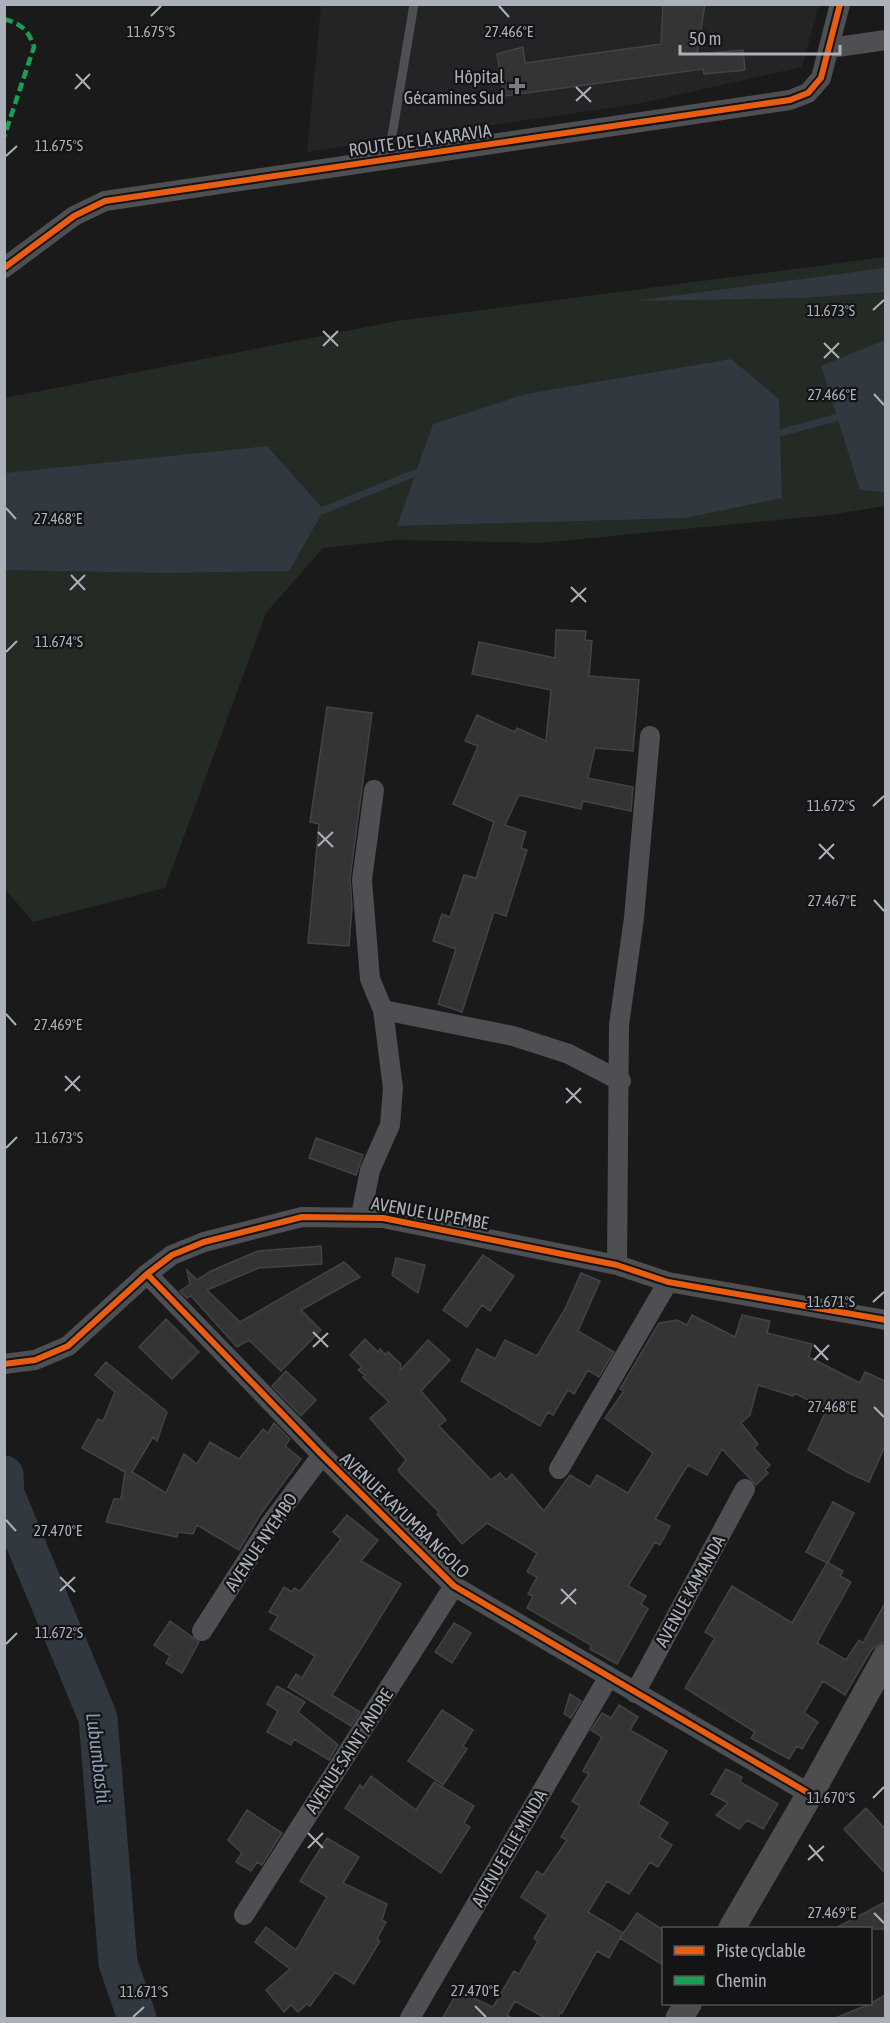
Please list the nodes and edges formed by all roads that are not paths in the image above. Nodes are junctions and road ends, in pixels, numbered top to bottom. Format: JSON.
{"nodes":[{"id":1,"x":414,"y":4,"type":"edge"},
{"id":2,"x":840,"y":4,"type":"edge"},
{"id":3,"x":885,"y":40,"type":"edge"},
{"id":4,"x":830,"y":48,"type":"junction"},
{"id":5,"x":388,"y":160,"type":"junction"},
{"id":6,"x":4,"y":268,"type":"edge"},
{"id":7,"x":650,"y":736,"type":"dead end"},
{"id":8,"x":374,"y":790,"type":"dead end"},
{"id":9,"x":383,"y":1010,"type":"junction"},
{"id":10,"x":621,"y":1081,"type":"junction"},
{"id":11,"x":361,"y":1216,"type":"junction"},
{"id":12,"x":617,"y":1264,"type":"junction"},
{"id":13,"x":147,"y":1274,"type":"junction"},
{"id":14,"x":668,"y":1282,"type":"junction"},
{"id":15,"x":885,"y":1320,"type":"edge"},
{"id":16,"x":14,"y":1363,"type":"edge"},
{"id":17,"x":322,"y":1455,"type":"junction"},
{"id":18,"x":559,"y":1470,"type":"dead end"},
{"id":19,"x":745,"y":1489,"type":"dead end"},
{"id":20,"x":454,"y":1586,"type":"junction"},
{"id":21,"x":202,"y":1631,"type":"dead end"},
{"id":22,"x":885,"y":1657,"type":"edge"},
{"id":23,"x":608,"y":1678,"type":"junction"},
{"id":24,"x":635,"y":1693,"type":"junction"},
{"id":25,"x":810,"y":1794,"type":"junction"},
{"id":26,"x":244,"y":1915,"type":"dead end"},
{"id":27,"x":733,"y":1927,"type":"edge"},
{"id":28,"x":687,"y":2005,"type":"edge"},
{"id":29,"x":410,"y":2019,"type":"edge"},
{"id":30,"x":679,"y":2019,"type":"edge"}],
"edges":[{"from":1,"to":5,"type":"lane"},
{"from":2,"to":4,"type":"street","name":"ROUTE DE LA KARAVIA"},
{"from":3,"to":4,"type":"street"},
{"from":4,"to":5,"type":"street","name":"ROUTE DE LA KARAVIA"},
{"from":5,"to":6,"type":"street","name":"ROUTE DE LA KARAVIA"},
{"from":7,"to":10,"type":"street"},
{"from":8,"to":9,"type":"street"},
{"from":9,"to":10,"type":"street"},
{"from":9,"to":11,"type":"street"},
{"from":10,"to":12,"type":"street"},
{"from":11,"to":12,"type":"street","name":"AVENUE LUPEMBE"},
{"from":11,"to":13,"type":"street","name":"AVENUE LUPEMBE"},
{"from":12,"to":14,"type":"street","name":"AVENUE LUPEMBE"},
{"from":13,"to":16,"type":"street","name":"AVENUE LUPEMBE"},
{"from":13,"to":17,"type":"street","name":"AVENUE KAYUMBA NGOLO"},
{"from":14,"to":15,"type":"street","name":"AVENUE LUPEMBE"},
{"from":14,"to":18,"type":"street"},
{"from":17,"to":20,"type":"street","name":"AVENUE KAYUMBA NGOLO"},
{"from":17,"to":21,"type":"street","name":"AVENUE NYEMBO"},
{"from":19,"to":24,"type":"street","name":"AVENUE KAMANDA"},
{"from":20,"to":23,"type":"street","name":"AVENUE KAYUMBA NGOLO"},
{"from":20,"to":26,"type":"street","name":"AVENUE SAINT ANDRE"},
{"from":22,"to":25,"type":"street"},
{"from":23,"to":24,"type":"street","name":"AVENUE KAYUMBA NGOLO"},
{"from":23,"to":29,"type":"street","name":"AVENUE ELIE MINDA"},
{"from":24,"to":25,"type":"street","name":"AVENUE KAYUMBA NGOLO"},
{"from":25,"to":27,"type":"street"},
{"from":28,"to":30,"type":"street"}]}
